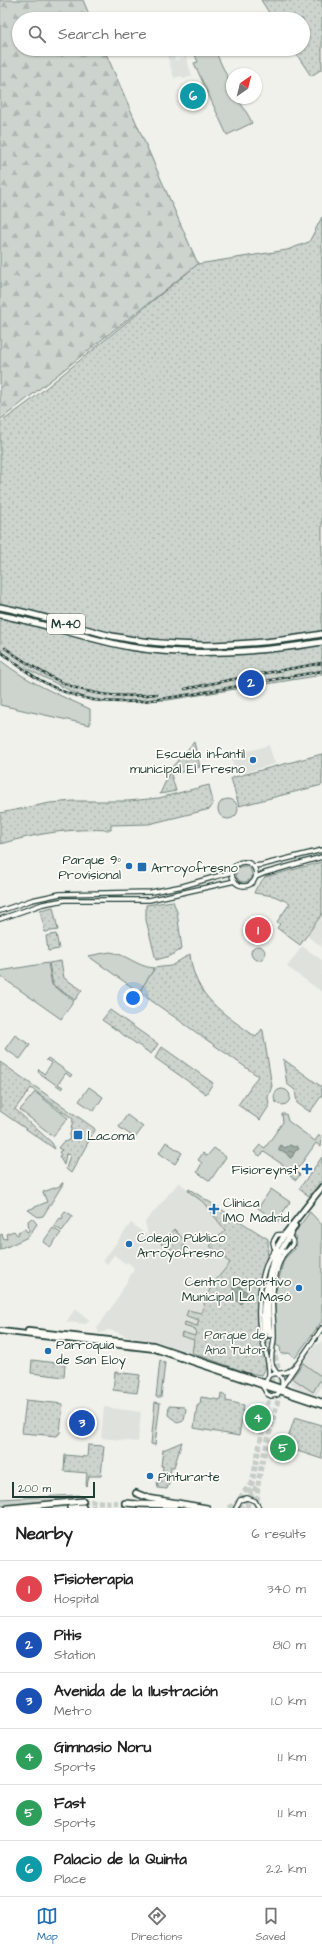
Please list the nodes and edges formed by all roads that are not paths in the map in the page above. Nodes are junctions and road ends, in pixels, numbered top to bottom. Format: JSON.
{"nodes":[{"id":1,"x":0,"y":607,"type":"edge"},
{"id":2,"x":0,"y":615,"type":"edge"},
{"id":3,"x":322,"y":634,"type":"edge"},
{"id":4,"x":322,"y":642,"type":"edge"},
{"id":5,"x":322,"y":850,"type":"edge"},
{"id":6,"x":322,"y":857,"type":"edge"},
{"id":7,"x":254,"y":866,"type":"junction"},
{"id":8,"x":232,"y":872,"type":"junction"},
{"id":9,"x":255,"y":878,"type":"junction"},
{"id":10,"x":235,"y":882,"type":"junction"},
{"id":11,"x":0,"y":911,"type":"edge"},
{"id":12,"x":0,"y":919,"type":"edge"},
{"id":13,"x":322,"y":1187,"type":"edge"},
{"id":14,"x":322,"y":1192,"type":"edge"},
{"id":15,"x":287,"y":1235,"type":"junction"},
{"id":16,"x":278,"y":1251,"type":"junction"},
{"id":17,"x":288,"y":1251,"type":"junction"},
{"id":18,"x":322,"y":1328,"type":"edge"},
{"id":19,"x":0,"y":1330,"type":"edge"},
{"id":20,"x":267,"y":1336,"type":"tunnel mouth"},
{"id":21,"x":296,"y":1365,"type":"junction"},
{"id":22,"x":277,"y":1374,"type":"junction"},
{"id":23,"x":269,"y":1375,"type":"junction"},
{"id":24,"x":264,"y":1384,"type":"junction"},
{"id":25,"x":282,"y":1388,"type":"junction"},
{"id":26,"x":322,"y":1402,"type":"edge"},
{"id":27,"x":322,"y":1405,"type":"edge"},
{"id":28,"x":136,"y":1493,"type":"dead end"},
{"id":29,"x":125,"y":1503,"type":"tunnel mouth"},
{"id":30,"x":137,"y":1504,"type":"junction"},
{"id":31,"x":8,"y":1508,"type":"edge"},
{"id":32,"x":70,"y":1508,"type":"edge"},
{"id":33,"x":165,"y":1508,"type":"edge"},
{"id":34,"x":204,"y":1508,"type":"edge"},
{"id":35,"x":207,"y":1508,"type":"edge"},
{"id":36,"x":236,"y":1508,"type":"edge"},
{"id":37,"x":259,"y":1508,"type":"edge"}],
"edges":[{"from":1,"to":3,"type":"highway","number":"M-40"},
{"from":2,"to":4,"type":"highway","number":"M-40"},
{"from":5,"to":7,"type":"street"},
{"from":6,"to":9,"type":"street"},
{"from":7,"to":8,"type":"street"},
{"from":7,"to":9,"type":"street"},
{"from":8,"to":10,"type":"street"},
{"from":8,"to":11,"type":"street"},
{"from":9,"to":10,"type":"street"},
{"from":10,"to":12,"type":"street"},
{"from":13,"to":15,"type":"main road"},
{"from":14,"to":15,"type":"main road"},
{"from":15,"to":16,"type":"main road"},
{"from":15,"to":17,"type":"street"},
{"from":16,"to":17,"type":"street"},
{"from":16,"to":20,"type":"highway"},
{"from":16,"to":23,"type":"street"},
{"from":17,"to":22,"type":"street"},
{"from":18,"to":21,"type":"street"},
{"from":19,"to":24,"type":"main road"},
{"from":21,"to":22,"type":"street"},
{"from":21,"to":25,"type":"street"},
{"from":22,"to":23,"type":"street"},
{"from":22,"to":25,"type":"street"},
{"from":23,"to":24,"type":"street"},
{"from":24,"to":25,"type":"main road"},
{"from":24,"to":25,"type":"street"},
{"from":25,"to":26,"type":"main road"},
{"from":25,"to":27,"type":"main road"},
{"from":28,"to":35,"type":"highway"},
{"from":29,"to":30,"type":"highway"},
{"from":30,"to":33,"type":"highway"},
{"from":30,"to":34,"type":"highway"},
{"from":31,"to":32,"type":"highway"},
{"from":36,"to":37,"type":"street"}]}
